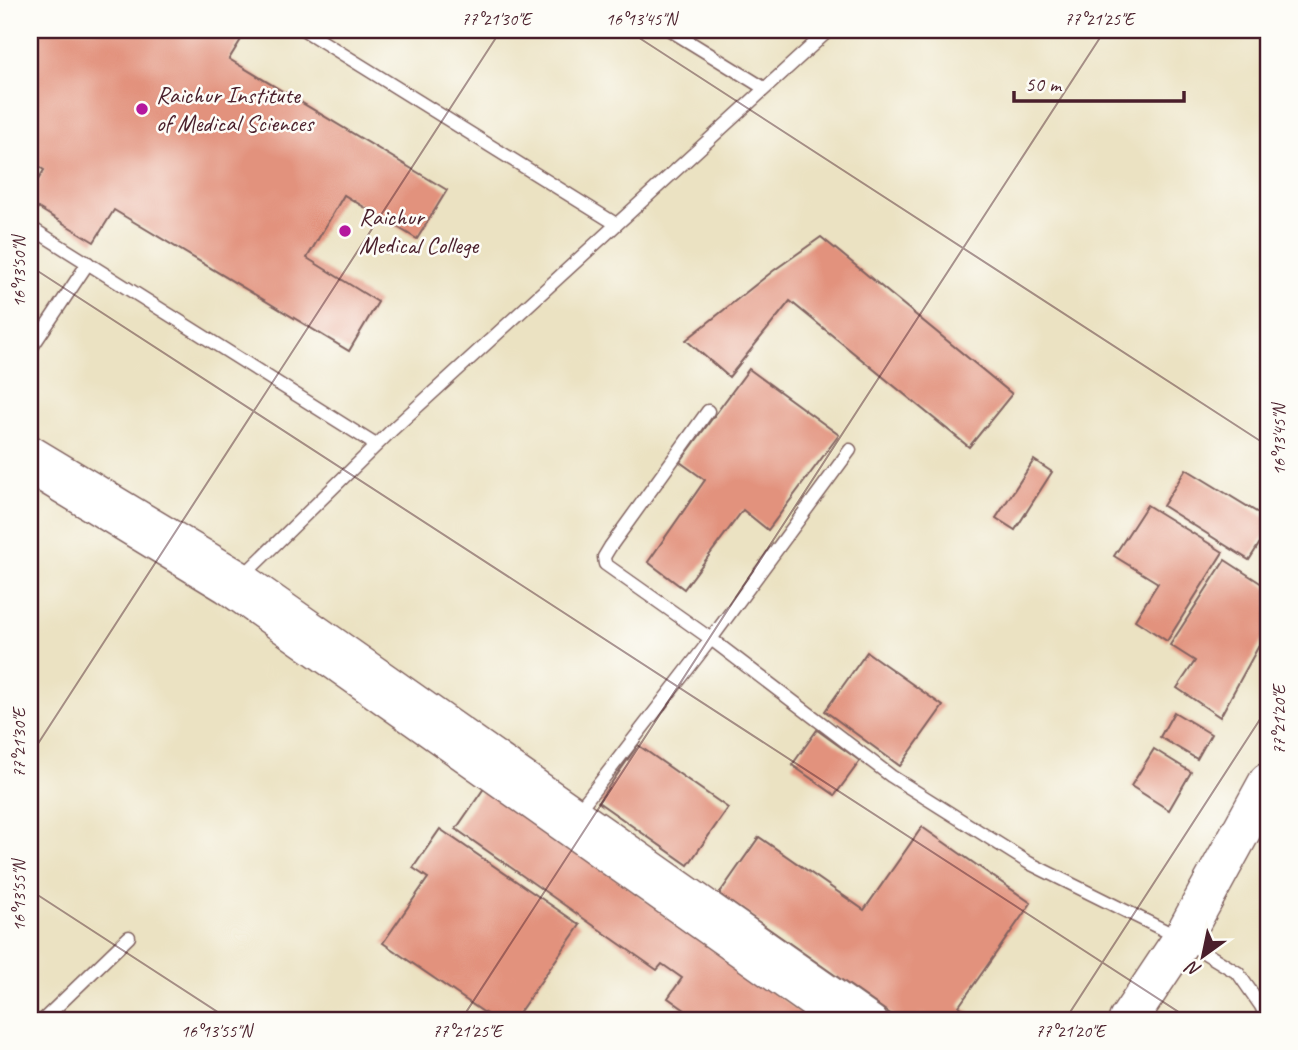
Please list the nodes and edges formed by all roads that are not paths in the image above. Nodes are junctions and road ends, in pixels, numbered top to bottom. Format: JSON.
{"nodes":[{"id":1,"x":304,"y":30,"type":"edge"},
{"id":2,"x":670,"y":30,"type":"edge"},
{"id":3,"x":829,"y":30,"type":"edge"},
{"id":4,"x":764,"y":88,"type":"junction"},
{"id":5,"x":615,"y":224,"type":"junction"},
{"id":6,"x":30,"y":227,"type":"edge"},
{"id":7,"x":88,"y":263,"type":"junction"},
{"id":8,"x":30,"y":350,"type":"edge"},
{"id":9,"x":708,"y":411,"type":"dead end"},
{"id":10,"x":376,"y":445,"type":"junction"},
{"id":11,"x":30,"y":449,"type":"edge"},
{"id":12,"x":850,"y":450,"type":"dead end"},
{"id":13,"x":30,"y":471,"type":"edge"},
{"id":14,"x":243,"y":576,"type":"junction"},
{"id":15,"x":711,"y":639,"type":"junction"},
{"id":16,"x":1268,"y":782,"type":"edge"},
{"id":17,"x":578,"y":811,"type":"junction"},
{"id":18,"x":129,"y":937,"type":"dead end"},
{"id":19,"x":1182,"y":939,"type":"junction"},
{"id":20,"x":43,"y":1020,"type":"edge"},
{"id":21,"x":833,"y":1020,"type":"edge"},
{"id":22,"x":874,"y":1020,"type":"edge"},
{"id":23,"x":1128,"y":1020,"type":"edge"},
{"id":24,"x":1267,"y":1020,"type":"edge"}],
"edges":[{"from":1,"to":5,"type":"lane"},
{"from":2,"to":4,"type":"lane"},
{"from":3,"to":4,"type":"lane"},
{"from":4,"to":5,"type":"lane"},
{"from":5,"to":10,"type":"lane"},
{"from":6,"to":7,"type":"lane"},
{"from":7,"to":8,"type":"lane"},
{"from":7,"to":10,"type":"lane"},
{"from":9,"to":15,"type":"lane"},
{"from":10,"to":14,"type":"lane"},
{"from":11,"to":14,"type":"street"},
{"from":12,"to":15,"type":"lane"},
{"from":13,"to":21,"type":"street"},
{"from":14,"to":17,"type":"street"},
{"from":15,"to":17,"type":"lane"},
{"from":15,"to":19,"type":"lane"},
{"from":16,"to":19,"type":"highway"},
{"from":17,"to":22,"type":"street"},
{"from":18,"to":20,"type":"lane"},
{"from":19,"to":23,"type":"highway"},
{"from":19,"to":24,"type":"lane"}]}
